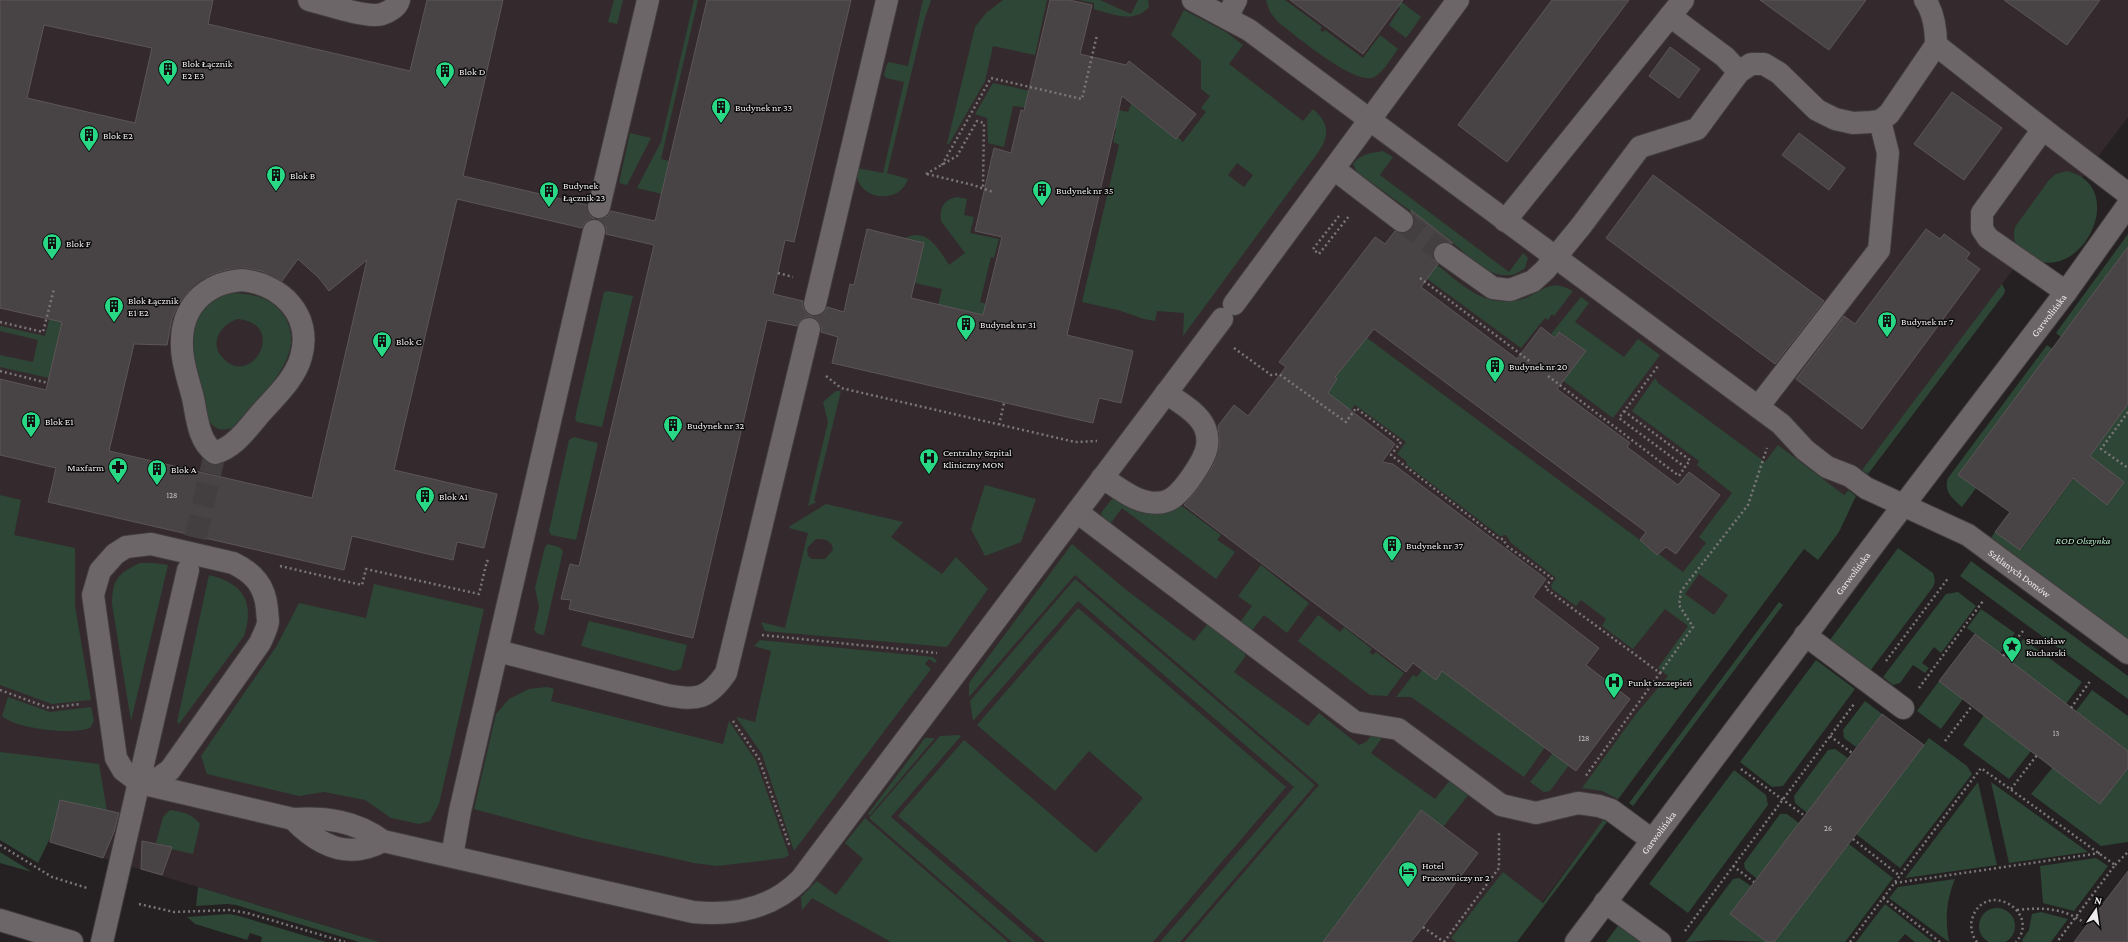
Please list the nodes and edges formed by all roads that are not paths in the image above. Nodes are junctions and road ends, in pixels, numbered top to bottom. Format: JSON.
{"nodes":[{"id":1,"x":309,"y":0,"type":"edge"},
{"id":2,"x":399,"y":0,"type":"edge"},
{"id":3,"x":648,"y":0,"type":"edge"},
{"id":4,"x":887,"y":0,"type":"edge"},
{"id":5,"x":1192,"y":0,"type":"edge"},
{"id":6,"x":1458,"y":0,"type":"edge"},
{"id":7,"x":1925,"y":0,"type":"edge"},
{"id":8,"x":1676,"y":8,"type":"edge"},
{"id":9,"x":1232,"y":9,"type":"edge"},
{"id":10,"x":1936,"y":45,"type":"junction"},
{"id":11,"x":1739,"y":72,"type":"junction"},
{"id":12,"x":1370,"y":120,"type":"junction"},
{"id":13,"x":1880,"y":121,"type":"junction"},
{"id":14,"x":2043,"y":129,"type":"junction"},
{"id":15,"x":1334,"y":169,"type":"junction"},
{"id":16,"x":2128,"y":194,"type":"edge"},
{"id":17,"x":2128,"y":204,"type":"edge"},
{"id":18,"x":600,"y":207,"type":"dead end"},
{"id":19,"x":1402,"y":221,"type":"tunnel mouth"},
{"id":20,"x":1505,"y":221,"type":"junction"},
{"id":21,"x":594,"y":231,"type":"dead end"},
{"id":22,"x":1445,"y":254,"type":"tunnel mouth"},
{"id":23,"x":1555,"y":258,"type":"junction"},
{"id":24,"x":2066,"y":292,"type":"junction"},
{"id":25,"x":815,"y":304,"type":"dead end"},
{"id":26,"x":183,"y":324,"type":"joint"},
{"id":27,"x":809,"y":329,"type":"dead end"},
{"id":28,"x":1166,"y":393,"type":"junction"},
{"id":29,"x":1758,"y":407,"type":"junction"},
{"id":30,"x":1102,"y":478,"type":"junction"},
{"id":31,"x":1903,"y":505,"type":"junction"},
{"id":32,"x":1077,"y":512,"type":"junction"},
{"id":33,"x":188,"y":570,"type":"tunnel mouth"},
{"id":34,"x":1805,"y":635,"type":"junction"},
{"id":35,"x":498,"y":651,"type":"junction"},
{"id":36,"x":2128,"y":653,"type":"edge"},
{"id":37,"x":1903,"y":708,"type":"road end"},
{"id":38,"x":140,"y":783,"type":"junction"},
{"id":39,"x":1652,"y":840,"type":"junction"},
{"id":40,"x":452,"y":856,"type":"junction"},
{"id":41,"x":1605,"y":902,"type":"junction"},
{"id":42,"x":0,"y":920,"type":"edge"},
{"id":43,"x":72,"y":942,"type":"edge"},
{"id":44,"x":102,"y":942,"type":"edge"},
{"id":45,"x":1576,"y":942,"type":"edge"},
{"id":46,"x":1660,"y":942,"type":"edge"}],
"edges":[{"from":1,"to":2,"type":"street"},
{"from":3,"to":18,"type":"street"},
{"from":4,"to":25,"type":"street"},
{"from":5,"to":9,"type":"street","name":"Szklanych Domów"},
{"from":6,"to":12,"type":"street"},
{"from":7,"to":10,"type":"street"},
{"from":8,"to":11,"type":"street"},
{"from":8,"to":20,"type":"street"},
{"from":9,"to":12,"type":"street","name":"Szklanych Domów"},
{"from":10,"to":13,"type":"street"},
{"from":10,"to":14,"type":"street"},
{"from":11,"to":13,"type":"street"},
{"from":11,"to":23,"type":"street"},
{"from":12,"to":15,"type":"street"},
{"from":12,"to":20,"type":"street","name":"Szklanych Domów"},
{"from":13,"to":29,"type":"street"},
{"from":14,"to":16,"type":"street"},
{"from":14,"to":24,"type":"street"},
{"from":15,"to":19,"type":"street"},
{"from":15,"to":28,"type":"street"},
{"from":17,"to":24,"type":"street","name":"Garwolińska"},
{"from":20,"to":23,"type":"street","name":"Szklanych Domów"},
{"from":21,"to":35,"type":"street"},
{"from":22,"to":23,"type":"street"},
{"from":23,"to":29,"type":"street","name":"Szklanych Domów"},
{"from":24,"to":31,"type":"street","name":"Garwolińska"},
{"from":26,"to":26,"type":"street"},
{"from":27,"to":35,"type":"street"},
{"from":28,"to":30,"type":"street"},
{"from":28,"to":30,"type":"street"},
{"from":29,"to":31,"type":"street","name":"Szklanych Domów"},
{"from":30,"to":32,"type":"street"},
{"from":31,"to":34,"type":"street","name":"Garwolińska"},
{"from":31,"to":36,"type":"street","name":"Szklanych Domów"},
{"from":32,"to":39,"type":"street"},
{"from":32,"to":40,"type":"street"},
{"from":33,"to":38,"type":"street"},
{"from":34,"to":37,"type":"street"},
{"from":34,"to":39,"type":"street","name":"Garwolińska"},
{"from":35,"to":40,"type":"street"},
{"from":38,"to":38,"type":"street"},
{"from":38,"to":40,"type":"street"},
{"from":38,"to":44,"type":"street"},
{"from":39,"to":41,"type":"street","name":"Garwolińska"},
{"from":41,"to":45,"type":"street","name":"Garwolińska"},
{"from":41,"to":46,"type":"street"},
{"from":42,"to":43,"type":"street"}]}
